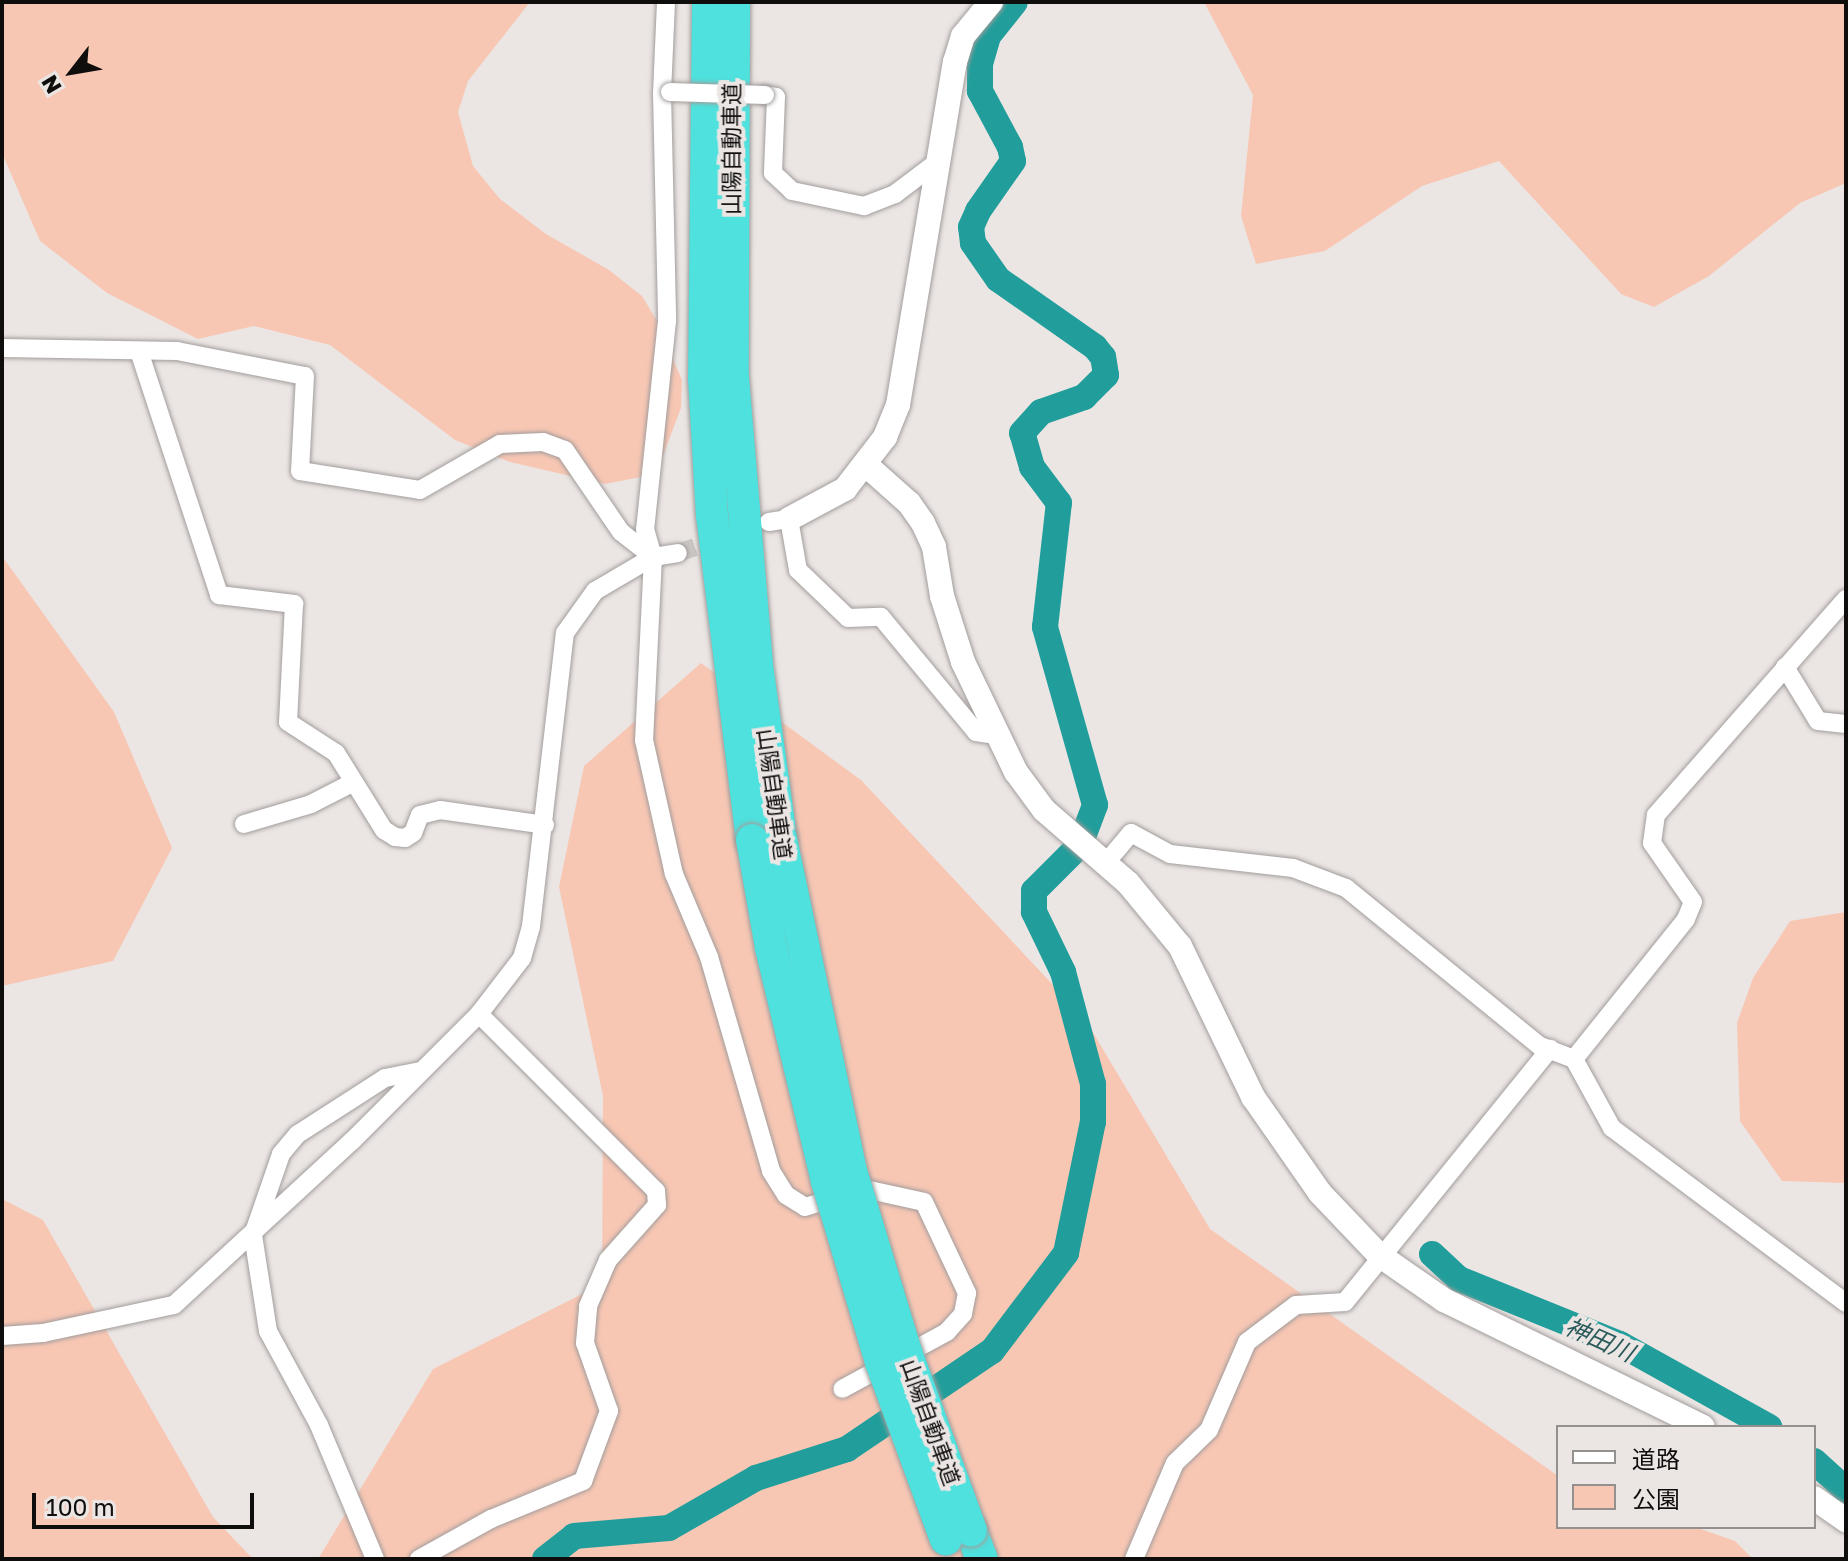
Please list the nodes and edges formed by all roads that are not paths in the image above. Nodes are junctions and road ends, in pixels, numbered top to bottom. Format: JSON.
{"nodes":[{"id":1,"x":666,"y":2,"type":"edge"},
{"id":2,"x":708,"y":2,"type":"edge"},
{"id":3,"x":734,"y":2,"type":"edge"},
{"id":4,"x":991,"y":2,"type":"edge"},
{"id":5,"x":666,"y":92,"type":"junction"},
{"id":6,"x":940,"y":160,"type":"junction"},
{"id":7,"x":2,"y":348,"type":"edge"},
{"id":8,"x":139,"y":351,"type":"junction"},
{"id":9,"x":865,"y":464,"type":"junction"},
{"id":10,"x":779,"y":520,"type":"joint"},
{"id":11,"x":678,"y":553,"type":"tunnel mouth"},
{"id":12,"x":653,"y":557,"type":"junction"},
{"id":13,"x":1846,"y":599,"type":"edge"},
{"id":14,"x":1785,"y":667,"type":"junction"},
{"id":15,"x":1846,"y":724,"type":"edge"},
{"id":16,"x":996,"y":735,"type":"junction"},
{"id":17,"x":354,"y":782,"type":"junction"},
{"id":18,"x":244,"y":824,"type":"dead end"},
{"id":19,"x":545,"y":825,"type":"junction"},
{"id":20,"x":766,"y":839,"type":"junction"},
{"id":21,"x":1098,"y":860,"type":"junction"},
{"id":22,"x":479,"y":1014,"type":"junction"},
{"id":23,"x":1550,"y":1049,"type":"junction"},
{"id":24,"x":1574,"y":1059,"type":"junction"},
{"id":25,"x":422,"y":1071,"type":"junction"},
{"id":26,"x":253,"y":1235,"type":"junction"},
{"id":27,"x":1379,"y":1255,"type":"junction"},
{"id":28,"x":1846,"y":1303,"type":"edge"},
{"id":29,"x":2,"y":1336,"type":"edge"},
{"id":30,"x":842,"y":1389,"type":"dead end"},
{"id":31,"x":1699,"y":1425,"type":"edge"},
{"id":32,"x":1816,"y":1499,"type":"edge"},
{"id":33,"x":1846,"y":1520,"type":"edge"},
{"id":34,"x":963,"y":1547,"type":"edge"},
{"id":35,"x":375,"y":1559,"type":"edge"},
{"id":36,"x":419,"y":1559,"type":"edge"},
{"id":37,"x":1134,"y":1559,"type":"edge"}],
"edges":[{"from":1,"to":5,"type":"street"},
{"from":2,"to":20,"type":"highway","name":"山陽自動車道"},
{"from":3,"to":20,"type":"highway","name":"山陽自動車道"},
{"from":4,"to":6,"type":"street"},
{"from":5,"to":6,"type":"street","bridge":true},
{"from":5,"to":12,"type":"street"},
{"from":6,"to":9,"type":"street"},
{"from":7,"to":8,"type":"street"},
{"from":8,"to":12,"type":"street"},
{"from":8,"to":17,"type":"street"},
{"from":9,"to":10,"type":"street"},
{"from":9,"to":16,"type":"street"},
{"from":10,"to":16,"type":"street"},
{"from":11,"to":12,"type":"street"},
{"from":12,"to":19,"type":"street"},
{"from":12,"to":30,"type":"street"},
{"from":13,"to":14,"type":"street"},
{"from":14,"to":15,"type":"street"},
{"from":14,"to":24,"type":"street"},
{"from":16,"to":21,"type":"street"},
{"from":17,"to":18,"type":"street"},
{"from":17,"to":19,"type":"street"},
{"from":19,"to":22,"type":"street"},
{"from":20,"to":34,"type":"highway","name":"山陽自動車道","bridge":true},
{"from":21,"to":23,"type":"street"},
{"from":21,"to":27,"type":"street"},
{"from":22,"to":25,"type":"street"},
{"from":22,"to":36,"type":"street"},
{"from":23,"to":24,"type":"street"},
{"from":23,"to":27,"type":"street"},
{"from":24,"to":28,"type":"street"},
{"from":25,"to":26,"type":"street"},
{"from":25,"to":26,"type":"street"},
{"from":26,"to":29,"type":"street"},
{"from":26,"to":35,"type":"street"},
{"from":27,"to":31,"type":"street"},
{"from":27,"to":37,"type":"street"},
{"from":32,"to":33,"type":"street"}]}
